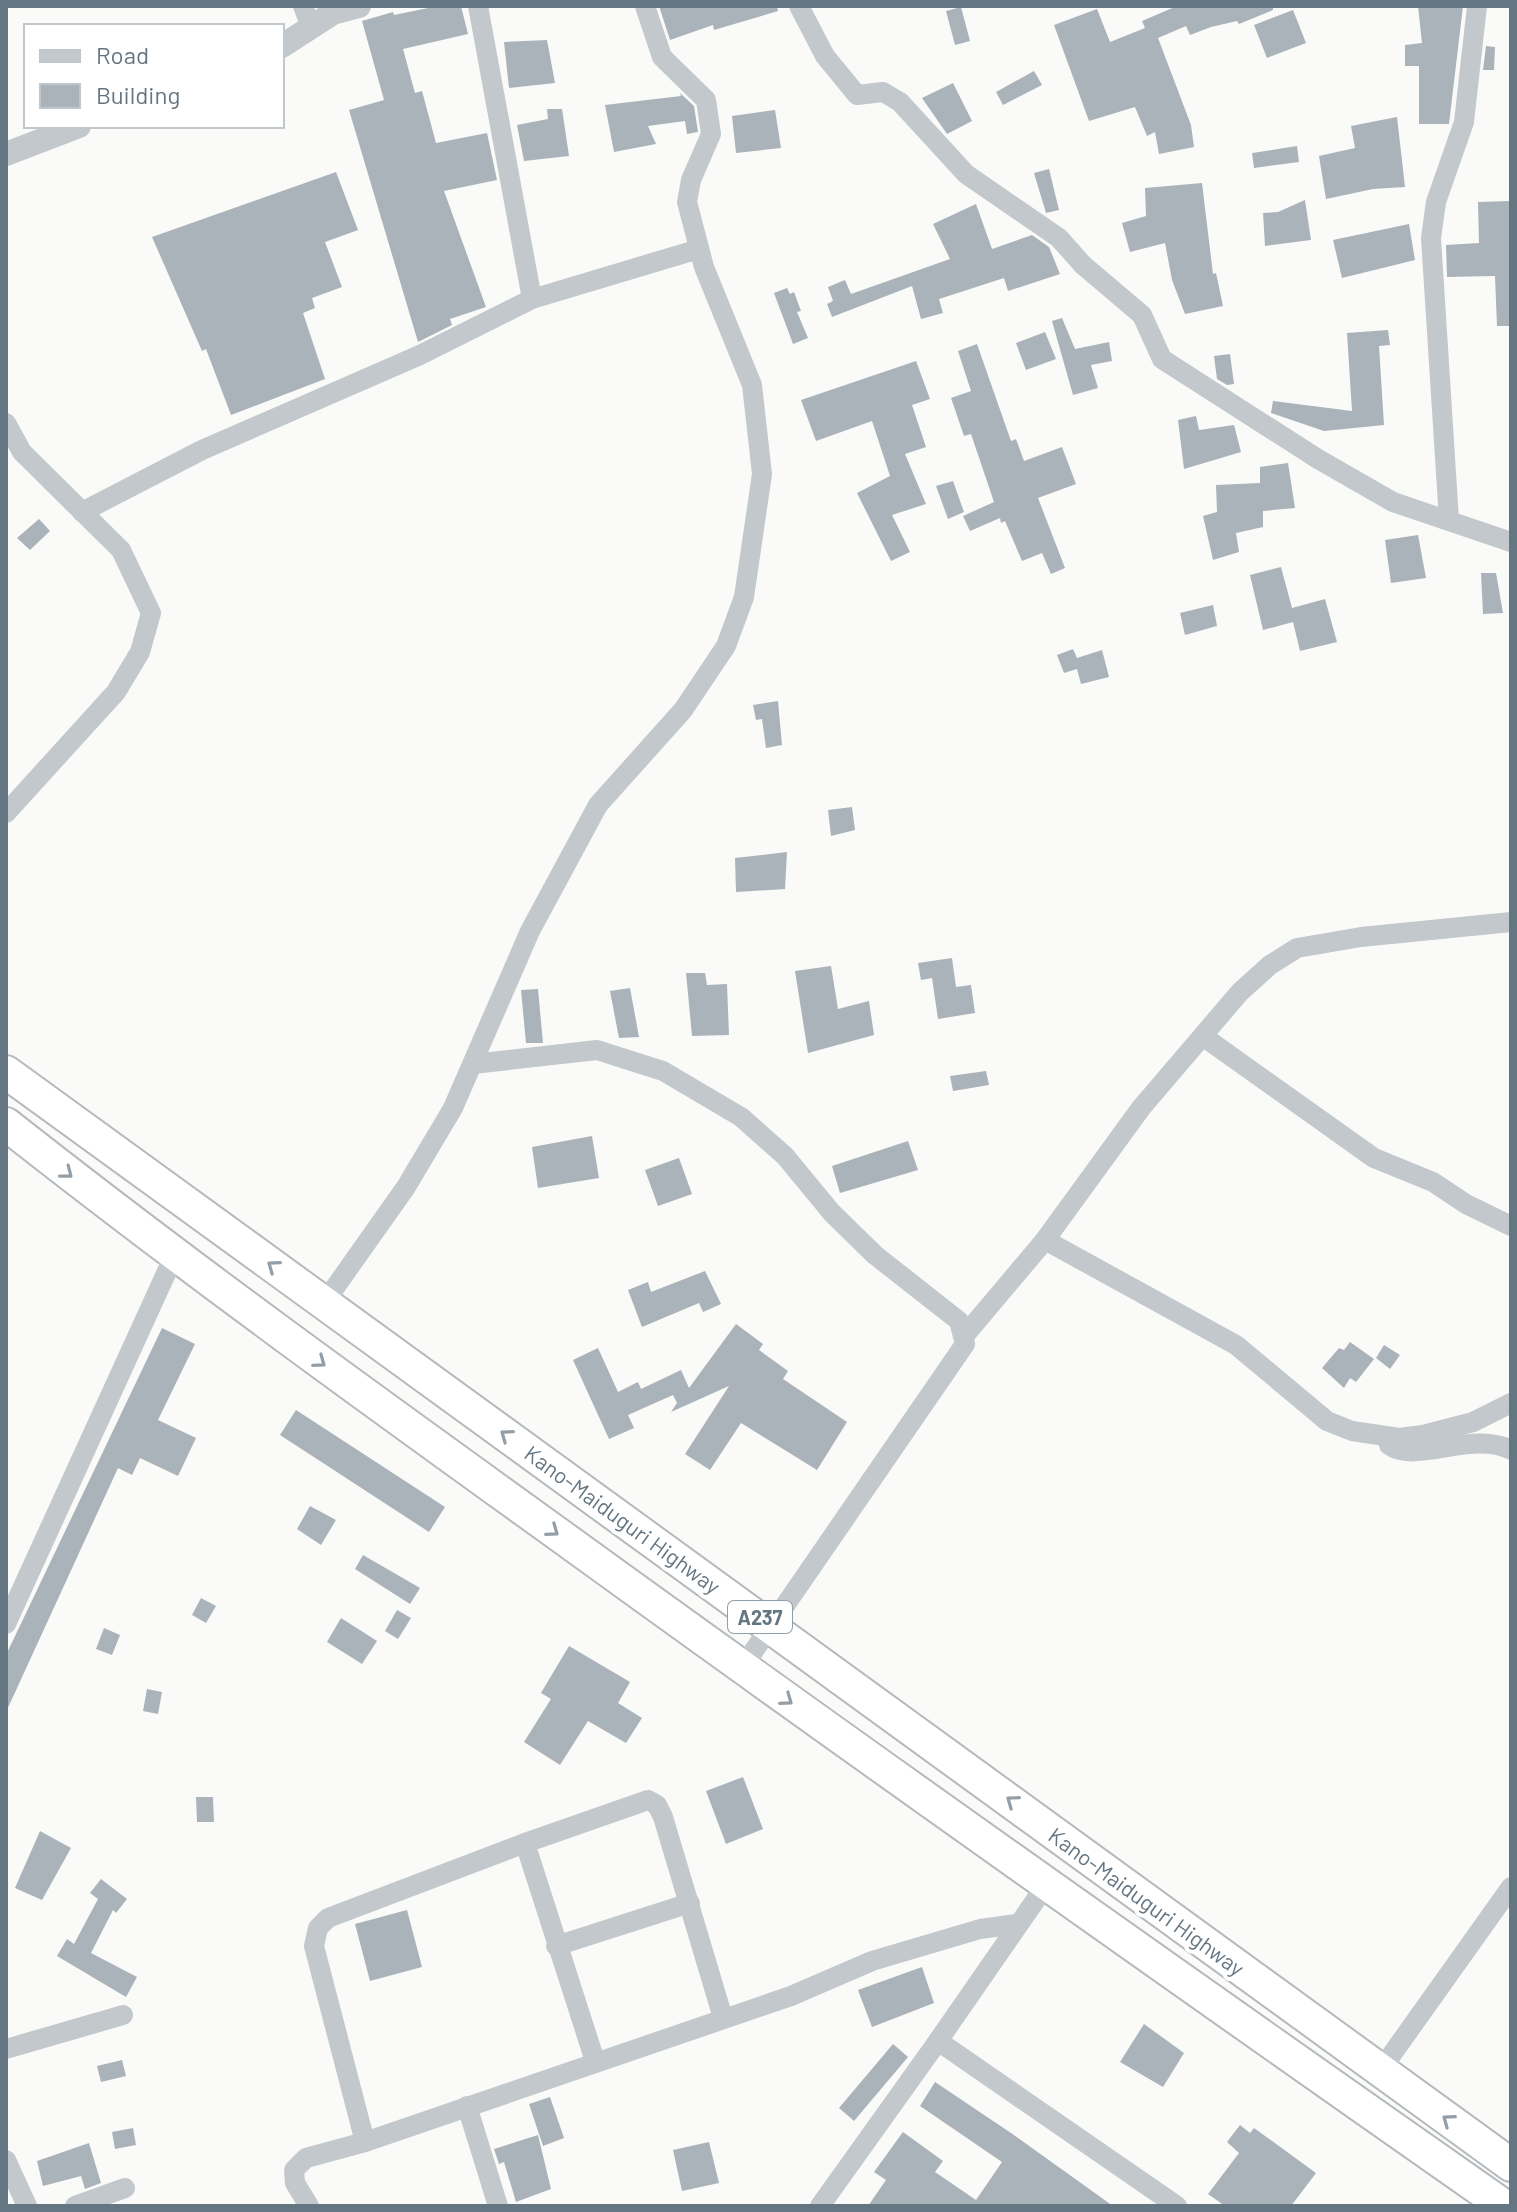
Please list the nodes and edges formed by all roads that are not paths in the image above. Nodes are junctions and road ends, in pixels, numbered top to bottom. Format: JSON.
{"nodes":[{"id":1,"x":359,"y":6,"type":"edge"},
{"id":2,"x":478,"y":6,"type":"edge"},
{"id":3,"x":645,"y":6,"type":"edge"},
{"id":4,"x":799,"y":6,"type":"edge"},
{"id":5,"x":1477,"y":6,"type":"edge"},
{"id":6,"x":307,"y":17,"type":"edge"},
{"id":7,"x":284,"y":44,"type":"edge"},
{"id":8,"x":74,"y":128,"type":"edge"},
{"id":9,"x":6,"y":154,"type":"edge"},
{"id":10,"x":699,"y":249,"type":"junction"},
{"id":11,"x":532,"y":299,"type":"junction"},
{"id":12,"x":6,"y":423,"type":"edge"},
{"id":13,"x":82,"y":512,"type":"junction"},
{"id":14,"x":1449,"y":520,"type":"junction"},
{"id":15,"x":1511,"y":542,"type":"edge"},
{"id":16,"x":6,"y":813,"type":"edge"},
{"id":17,"x":1511,"y":922,"type":"edge"},
{"id":18,"x":1204,"y":1037,"type":"junction"},
{"id":19,"x":473,"y":1064,"type":"junction"},
{"id":20,"x":6,"y":1072,"type":"edge"},
{"id":21,"x":6,"y":1124,"type":"edge"},
{"id":22,"x":1511,"y":1226,"type":"edge"},
{"id":23,"x":1045,"y":1240,"type":"junction"},
{"id":24,"x":174,"y":1256,"type":"junction"},
{"id":25,"x":324,"y":1303,"type":"junction"},
{"id":26,"x":965,"y":1335,"type":"junction"},
{"id":27,"x":1511,"y":1403,"type":"edge"},
{"id":28,"x":1380,"y":1436,"type":"junction"},
{"id":29,"x":1511,"y":1450,"type":"edge"},
{"id":30,"x":6,"y":1624,"type":"edge"},
{"id":31,"x":773,"y":1627,"type":"junction"},
{"id":32,"x":742,"y":1668,"type":"junction"},
{"id":33,"x":525,"y":1843,"type":"junction"},
{"id":34,"x":1046,"y":1885,"type":"junction"},
{"id":35,"x":1511,"y":1887,"type":"edge"},
{"id":36,"x":690,"y":1903,"type":"junction"},
{"id":37,"x":1017,"y":1924,"type":"junction"},
{"id":38,"x":556,"y":1946,"type":"junction"},
{"id":39,"x":123,"y":2015,"type":"dead end"},
{"id":40,"x":723,"y":2018,"type":"junction"},
{"id":41,"x":938,"y":2041,"type":"junction"},
{"id":42,"x":6,"y":2049,"type":"edge"},
{"id":43,"x":595,"y":2061,"type":"junction"},
{"id":44,"x":1380,"y":2071,"type":"junction"},
{"id":45,"x":467,"y":2106,"type":"junction"},
{"id":46,"x":365,"y":2142,"type":"junction"},
{"id":47,"x":6,"y":2160,"type":"edge"},
{"id":48,"x":1511,"y":2165,"type":"edge"},
{"id":49,"x":125,"y":2188,"type":"dead end"},
{"id":50,"x":27,"y":2206,"type":"edge"},
{"id":51,"x":75,"y":2206,"type":"edge"},
{"id":52,"x":309,"y":2206,"type":"edge"},
{"id":53,"x":498,"y":2206,"type":"edge"},
{"id":54,"x":820,"y":2206,"type":"edge"},
{"id":55,"x":1177,"y":2206,"type":"edge"},
{"id":56,"x":1504,"y":2206,"type":"edge"}],
"edges":[{"from":1,"to":6,"type":"street"},
{"from":2,"to":11,"type":"street"},
{"from":3,"to":10,"type":"street"},
{"from":4,"to":14,"type":"street"},
{"from":5,"to":14,"type":"street"},
{"from":6,"to":7,"type":"street"},
{"from":8,"to":9,"type":"street"},
{"from":10,"to":11,"type":"street"},
{"from":10,"to":19,"type":"street"},
{"from":11,"to":13,"type":"street"},
{"from":12,"to":13,"type":"street"},
{"from":13,"to":16,"type":"street"},
{"from":14,"to":15,"type":"street"},
{"from":17,"to":18,"type":"street"},
{"from":18,"to":22,"type":"street"},
{"from":18,"to":23,"type":"street"},
{"from":19,"to":25,"type":"street"},
{"from":19,"to":26,"type":"street"},
{"from":25,"to":20,"type":"highway","name":"Kano-Maiduguri Highway","number":"A237","one_way":true},
{"from":21,"to":24,"type":"highway","name":"Kano-Maiduguri Highway","number":"A237","one_way":true},
{"from":23,"to":26,"type":"street"},
{"from":23,"to":28,"type":"street"},
{"from":24,"to":30,"type":"street"},
{"from":24,"to":32,"type":"highway","name":"Kano-Maiduguri Highway","number":"A237","one_way":true},
{"from":31,"to":25,"type":"highway","name":"Kano-Maiduguri Highway","number":"A237","one_way":true},
{"from":26,"to":31,"type":"street"},
{"from":27,"to":28,"type":"street"},
{"from":28,"to":29,"type":"street"},
{"from":31,"to":32,"type":"street"},
{"from":44,"to":31,"type":"highway","name":"Kano-Maiduguri Highway","number":"A237","one_way":true},
{"from":32,"to":34,"type":"highway","name":"Kano-Maiduguri Highway","number":"A237","one_way":true},
{"from":33,"to":36,"type":"street"},
{"from":33,"to":38,"type":"street"},
{"from":33,"to":46,"type":"street"},
{"from":34,"to":37,"type":"street"},
{"from":34,"to":56,"type":"highway","name":"Kano-Maiduguri Highway","number":"A237"},
{"from":35,"to":44,"type":"street"},
{"from":36,"to":38,"type":"street"},
{"from":36,"to":40,"type":"street"},
{"from":37,"to":40,"type":"street"},
{"from":37,"to":41,"type":"street"},
{"from":38,"to":43,"type":"street"},
{"from":39,"to":42,"type":"street"},
{"from":40,"to":43,"type":"street"},
{"from":41,"to":54,"type":"street"},
{"from":41,"to":55,"type":"street"},
{"from":43,"to":45,"type":"street"},
{"from":48,"to":44,"type":"highway","name":"Kano-Maiduguri Highway","number":"A237","one_way":true},
{"from":45,"to":46,"type":"street"},
{"from":45,"to":53,"type":"street"},
{"from":46,"to":52,"type":"street"},
{"from":47,"to":50,"type":"street"},
{"from":49,"to":51,"type":"street"}]}
